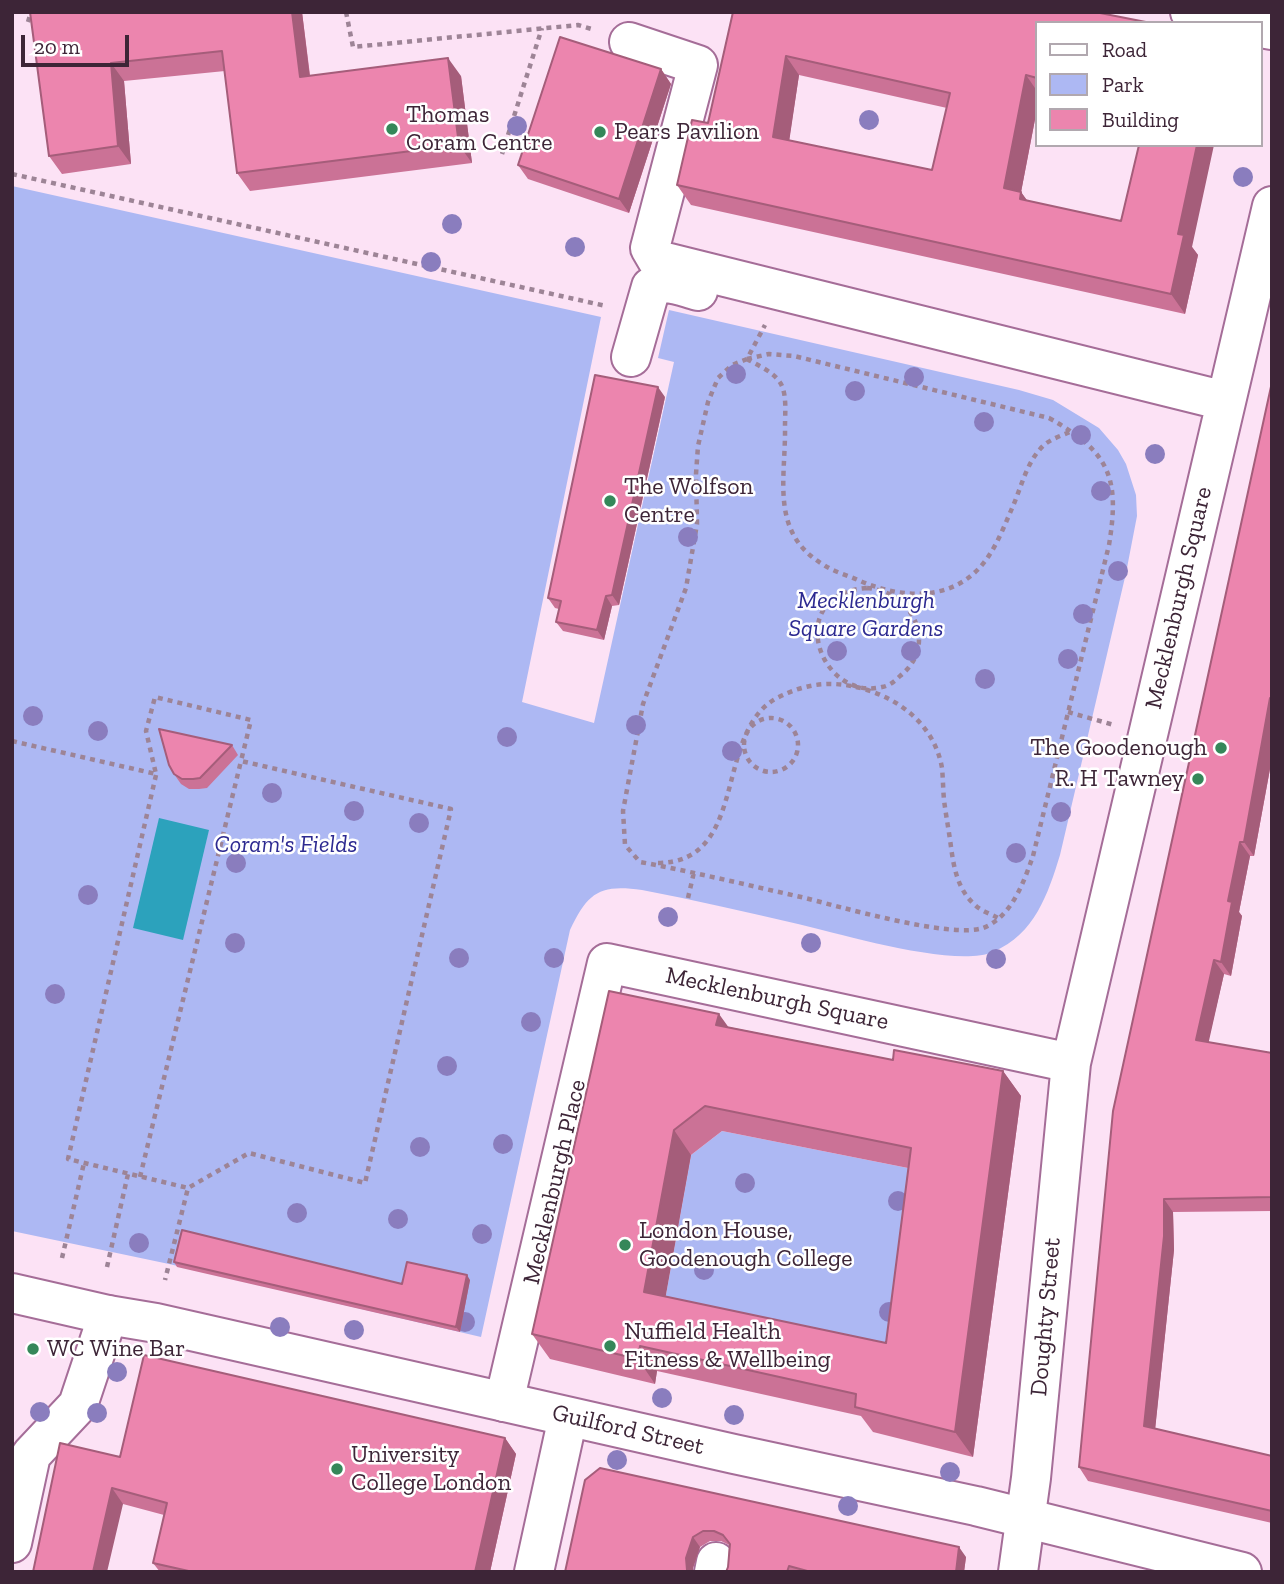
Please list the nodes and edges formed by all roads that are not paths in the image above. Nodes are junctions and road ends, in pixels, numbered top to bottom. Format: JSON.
{"nodes":[{"id":1,"x":1190,"y":12,"type":"edge"},
{"id":2,"x":1229,"y":21,"type":"edge"},
{"id":3,"x":629,"y":42,"type":"road end"},
{"id":4,"x":1272,"y":206,"type":"edge"},
{"id":5,"x":703,"y":271,"type":"junction"},
{"id":6,"x":631,"y":357,"type":"dead end"},
{"id":7,"x":1226,"y":401,"type":"junction"},
{"id":8,"x":607,"y":962,"type":"joint"},
{"id":9,"x":1071,"y":1063,"type":"junction"},
{"id":10,"x":12,"y":1293,"type":"edge"},
{"id":11,"x":108,"y":1315,"type":"junction"},
{"id":12,"x":504,"y":1402,"type":"junction"},
{"id":13,"x":568,"y":1417,"type":"junction"},
{"id":14,"x":24,"y":1457,"type":"edge"},
{"id":15,"x":1024,"y":1517,"type":"junction"},
{"id":16,"x":12,"y":1543,"type":"edge"},
{"id":17,"x":534,"y":1572,"type":"edge"},
{"id":18,"x":1018,"y":1572,"type":"edge"},
{"id":19,"x":1242,"y":1572,"type":"edge"}],
"edges":[{"from":1,"to":2,"type":"street"},
{"from":3,"to":5,"type":"street"},
{"from":4,"to":7,"type":"street","name":"Mecklenburgh Square"},
{"from":5,"to":6,"type":"street"},
{"from":5,"to":7,"type":"street"},
{"from":7,"to":9,"type":"street","name":"Mecklenburgh Square"},
{"from":8,"to":9,"type":"street","name":"Mecklenburgh Square"},
{"from":8,"to":12,"type":"street","name":"Mecklenburgh Place"},
{"from":9,"to":15,"type":"street","name":"Doughty Street"},
{"from":10,"to":11,"type":"street","name":"Guilford Street"},
{"from":11,"to":12,"type":"street","name":"Guilford Street"},
{"from":11,"to":14,"type":"street"},
{"from":12,"to":13,"type":"street","name":"Guilford Street"},
{"from":13,"to":15,"type":"street","name":"Guilford Street"},
{"from":13,"to":17,"type":"street"},
{"from":14,"to":16,"type":"street"},
{"from":15,"to":18,"type":"street","name":"Doughty Street"},
{"from":15,"to":19,"type":"street","name":"Guilford Street"}]}
